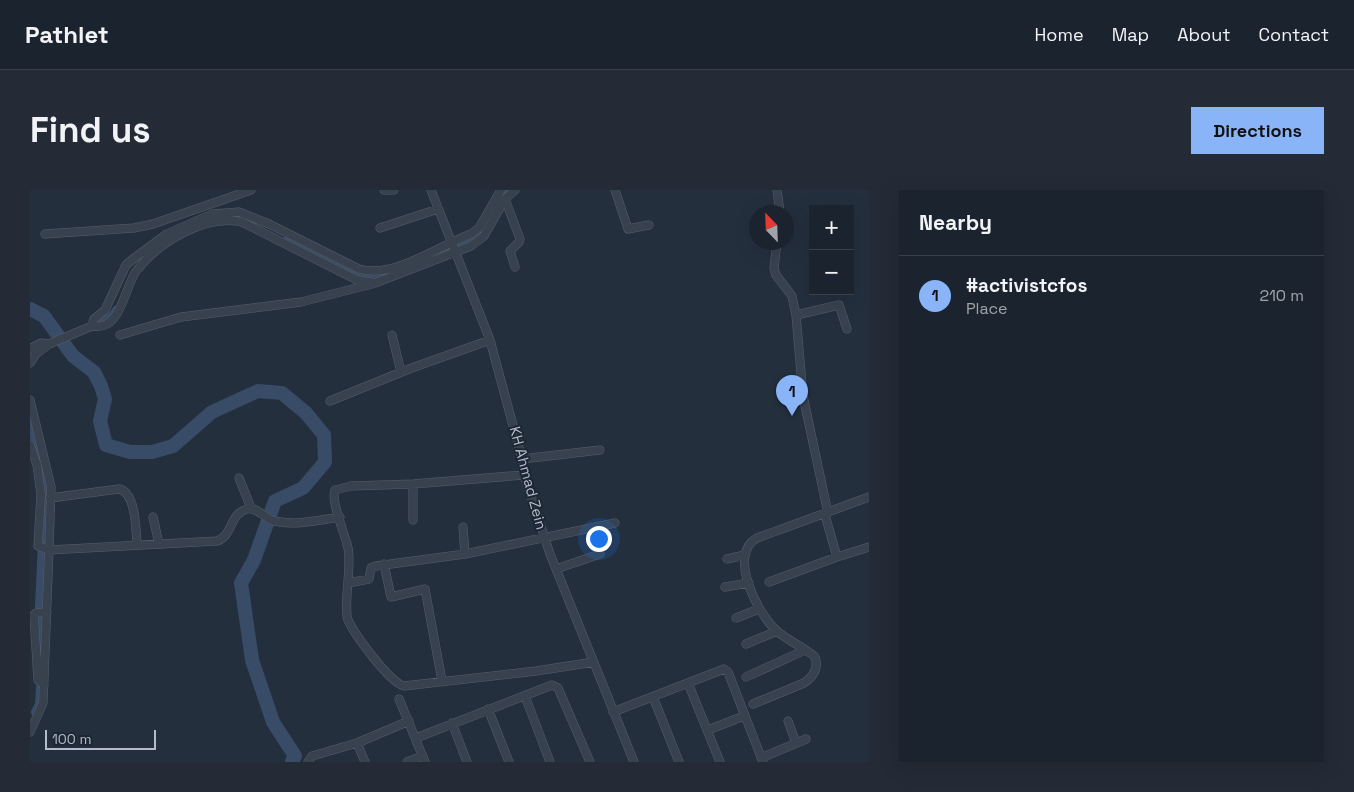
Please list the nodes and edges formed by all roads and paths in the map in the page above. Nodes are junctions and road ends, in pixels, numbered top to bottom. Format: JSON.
{"nodes":[{"id":1,"x":251,"y":190,"type":"edge"},
{"id":2,"x":384,"y":190,"type":"edge"},
{"id":3,"x":394,"y":190,"type":"edge"},
{"id":4,"x":431,"y":190,"type":"edge"},
{"id":5,"x":501,"y":190,"type":"edge"},
{"id":6,"x":515,"y":190,"type":"edge"},
{"id":7,"x":615,"y":190,"type":"edge"},
{"id":8,"x":777,"y":190,"type":"edge"},
{"id":9,"x":505,"y":199,"type":"junction"},
{"id":10,"x":779,"y":205,"type":"edge"},
{"id":11,"x":438,"y":209,"type":"junction"},
{"id":12,"x":162,"y":222,"type":"junction"},
{"id":13,"x":194,"y":225,"type":"junction"},
{"id":14,"x":649,"y":225,"type":"dead end"},
{"id":15,"x":380,"y":228,"type":"dead end"},
{"id":16,"x":45,"y":234,"type":"dead end"},
{"id":17,"x":168,"y":237,"type":"junction"},
{"id":18,"x":454,"y":246,"type":"junction"},
{"id":19,"x":776,"y":250,"type":"edge"},
{"id":20,"x":430,"y":257,"type":"junction"},
{"id":21,"x":516,"y":267,"type":"dead end"},
{"id":22,"x":376,"y":283,"type":"junction"},
{"id":23,"x":796,"y":315,"type":"junction"},
{"id":24,"x":91,"y":327,"type":"junction"},
{"id":25,"x":847,"y":329,"type":"dead end"},
{"id":26,"x":120,"y":335,"type":"dead end"},
{"id":27,"x":392,"y":335,"type":"dead end"},
{"id":28,"x":490,"y":340,"type":"junction"},
{"id":29,"x":51,"y":343,"type":"junction"},
{"id":30,"x":30,"y":349,"type":"edge"},
{"id":31,"x":30,"y":363,"type":"edge"},
{"id":32,"x":401,"y":372,"type":"junction"},
{"id":33,"x":30,"y":400,"type":"edge"},
{"id":34,"x":330,"y":402,"type":"dead end"},
{"id":35,"x":34,"y":434,"type":"edge"},
{"id":36,"x":30,"y":445,"type":"edge"},
{"id":37,"x":600,"y":450,"type":"dead end"},
{"id":38,"x":522,"y":459,"type":"junction"},
{"id":39,"x":524,"y":475,"type":"junction"},
{"id":40,"x":239,"y":478,"type":"dead end"},
{"id":41,"x":412,"y":484,"type":"junction"},
{"id":42,"x":869,"y":497,"type":"edge"},
{"id":43,"x":50,"y":498,"type":"junction"},
{"id":44,"x":251,"y":508,"type":"junction"},
{"id":45,"x":826,"y":514,"type":"junction"},
{"id":46,"x":153,"y":517,"type":"dead end"},
{"id":47,"x":340,"y":517,"type":"junction"},
{"id":48,"x":413,"y":520,"type":"dead end"},
{"id":49,"x":616,"y":523,"type":"dead end"},
{"id":50,"x":463,"y":527,"type":"dead end"},
{"id":51,"x":545,"y":538,"type":"junction"},
{"id":52,"x":159,"y":544,"type":"junction"},
{"id":53,"x":137,"y":545,"type":"junction"},
{"id":54,"x":869,"y":547,"type":"edge"},
{"id":55,"x":44,"y":548,"type":"junction"},
{"id":56,"x":465,"y":554,"type":"junction"},
{"id":57,"x":600,"y":554,"type":"dead end"},
{"id":58,"x":745,"y":555,"type":"junction"},
{"id":59,"x":837,"y":557,"type":"junction"},
{"id":60,"x":727,"y":559,"type":"dead end"},
{"id":61,"x":384,"y":564,"type":"junction"},
{"id":62,"x":556,"y":569,"type":"junction"},
{"id":63,"x":769,"y":582,"type":"dead end"},
{"id":64,"x":348,"y":583,"type":"junction"},
{"id":65,"x":750,"y":583,"type":"junction"},
{"id":66,"x":725,"y":587,"type":"dead end"},
{"id":67,"x":758,"y":609,"type":"junction"},
{"id":68,"x":41,"y":612,"type":"junction"},
{"id":69,"x":736,"y":618,"type":"dead end"},
{"id":70,"x":777,"y":631,"type":"junction"},
{"id":71,"x":746,"y":644,"type":"dead end"},
{"id":72,"x":805,"y":650,"type":"junction"},
{"id":73,"x":594,"y":662,"type":"junction"},
{"id":74,"x":746,"y":677,"type":"dead end"},
{"id":75,"x":442,"y":681,"type":"junction"},
{"id":76,"x":688,"y":683,"type":"junction"},
{"id":77,"x":42,"y":684,"type":"junction"},
{"id":78,"x":525,"y":696,"type":"junction"},
{"id":79,"x":653,"y":697,"type":"junction"},
{"id":80,"x":399,"y":699,"type":"dead end"},
{"id":81,"x":753,"y":704,"type":"dead end"},
{"id":82,"x":488,"y":709,"type":"junction"},
{"id":83,"x":613,"y":712,"type":"junction"},
{"id":84,"x":744,"y":716,"type":"junction"},
{"id":85,"x":409,"y":721,"type":"junction"},
{"id":86,"x":788,"y":722,"type":"dead end"},
{"id":87,"x":452,"y":723,"type":"junction"},
{"id":88,"x":708,"y":730,"type":"junction"},
{"id":89,"x":30,"y":732,"type":"edge"},
{"id":90,"x":416,"y":738,"type":"junction"},
{"id":91,"x":806,"y":738,"type":"dead end"},
{"id":92,"x":357,"y":743,"type":"junction"},
{"id":93,"x":796,"y":743,"type":"junction"},
{"id":94,"x":424,"y":759,"type":"edge"},
{"id":95,"x":762,"y":760,"type":"edge"},
{"id":96,"x":308,"y":762,"type":"edge"},
{"id":97,"x":365,"y":762,"type":"edge"},
{"id":98,"x":407,"y":762,"type":"edge"},
{"id":99,"x":467,"y":762,"type":"edge"},
{"id":100,"x":509,"y":762,"type":"edge"},
{"id":101,"x":550,"y":762,"type":"edge"},
{"id":102,"x":590,"y":762,"type":"edge"},
{"id":103,"x":633,"y":762,"type":"edge"},
{"id":104,"x":679,"y":762,"type":"edge"},
{"id":105,"x":720,"y":762,"type":"edge"}],
"edges":[{"from":1,"to":12,"type":"street"},
{"from":2,"to":3,"type":"street"},
{"from":4,"to":11,"type":"street","name":"KH Ahmad Zein"},
{"from":5,"to":18,"type":"street"},
{"from":6,"to":9,"type":"street"},
{"from":7,"to":14,"type":"street"},
{"from":8,"to":10,"type":"street"},
{"from":9,"to":18,"type":"street"},
{"from":9,"to":21,"type":"street"},
{"from":11,"to":15,"type":"street"},
{"from":11,"to":18,"type":"street","name":"KH Ahmad Zein"},
{"from":12,"to":16,"type":"street"},
{"from":12,"to":17,"type":"street"},
{"from":13,"to":17,"type":"street"},
{"from":13,"to":20,"type":"street"},
{"from":13,"to":22,"type":"street"},
{"from":17,"to":24,"type":"street"},
{"from":17,"to":24,"type":"street"},
{"from":18,"to":20,"type":"street"},
{"from":18,"to":28,"type":"street","name":"KH Ahmad Zein"},
{"from":19,"to":23,"type":"street"},
{"from":20,"to":22,"type":"street"},
{"from":22,"to":26,"type":"street"},
{"from":23,"to":25,"type":"street"},
{"from":23,"to":45,"type":"street"},
{"from":24,"to":29,"type":"street"},
{"from":27,"to":32,"type":"street"},
{"from":28,"to":32,"type":"street"},
{"from":28,"to":38,"type":"street","name":"KH Ahmad Zein"},
{"from":29,"to":30,"type":"street"},
{"from":29,"to":31,"type":"street"},
{"from":32,"to":34,"type":"street"},
{"from":33,"to":35,"type":"street"},
{"from":35,"to":43,"type":"street"},
{"from":36,"to":55,"type":"street"},
{"from":37,"to":38,"type":"street"},
{"from":38,"to":39,"type":"street","name":"KH Ahmad Zein"},
{"from":39,"to":41,"type":"street"},
{"from":39,"to":51,"type":"street","name":"KH Ahmad Zein"},
{"from":40,"to":44,"type":"street"},
{"from":41,"to":47,"type":"street"},
{"from":41,"to":48,"type":"street"},
{"from":42,"to":45,"type":"street"},
{"from":43,"to":53,"type":"street"},
{"from":43,"to":55,"type":"street"},
{"from":44,"to":47,"type":"street"},
{"from":44,"to":52,"type":"street"},
{"from":45,"to":58,"type":"street"},
{"from":45,"to":59,"type":"street"},
{"from":46,"to":52,"type":"street"},
{"from":47,"to":64,"type":"street"},
{"from":49,"to":51,"type":"street"},
{"from":50,"to":56,"type":"street"},
{"from":51,"to":56,"type":"street"},
{"from":51,"to":62,"type":"street","name":"KH Ahmad Zein"},
{"from":52,"to":53,"type":"street"},
{"from":53,"to":55,"type":"street"},
{"from":54,"to":59,"type":"street"},
{"from":55,"to":68,"type":"street"},
{"from":56,"to":61,"type":"street"},
{"from":57,"to":62,"type":"street"},
{"from":58,"to":60,"type":"street"},
{"from":58,"to":65,"type":"street"},
{"from":59,"to":63,"type":"street"},
{"from":61,"to":64,"type":"street"},
{"from":61,"to":75,"type":"street"},
{"from":62,"to":73,"type":"street","name":"KH Ahmad Zein"},
{"from":64,"to":75,"type":"street"},
{"from":65,"to":66,"type":"street"},
{"from":65,"to":67,"type":"street"},
{"from":67,"to":69,"type":"street"},
{"from":67,"to":70,"type":"street"},
{"from":68,"to":77,"type":"street"},
{"from":68,"to":77,"type":"street"},
{"from":70,"to":71,"type":"street"},
{"from":70,"to":72,"type":"street"},
{"from":72,"to":74,"type":"street"},
{"from":72,"to":81,"type":"street"},
{"from":73,"to":75,"type":"street"},
{"from":73,"to":83,"type":"street","name":"KH Ahmad Zein"},
{"from":76,"to":79,"type":"street"},
{"from":76,"to":84,"type":"street"},
{"from":76,"to":88,"type":"street"},
{"from":77,"to":89,"type":"street"},
{"from":78,"to":82,"type":"street"},
{"from":78,"to":101,"type":"street"},
{"from":78,"to":102,"type":"street"},
{"from":79,"to":83,"type":"street"},
{"from":79,"to":104,"type":"street"},
{"from":80,"to":85,"type":"street"},
{"from":82,"to":87,"type":"street"},
{"from":82,"to":100,"type":"street"},
{"from":83,"to":103,"type":"street","name":"KH Ahmad Zein"},
{"from":84,"to":88,"type":"street"},
{"from":84,"to":95,"type":"street"},
{"from":85,"to":90,"type":"street"},
{"from":85,"to":92,"type":"street"},
{"from":86,"to":93,"type":"street"},
{"from":87,"to":90,"type":"street"},
{"from":87,"to":99,"type":"street"},
{"from":88,"to":105,"type":"street"},
{"from":90,"to":94,"type":"street"},
{"from":91,"to":93,"type":"street"},
{"from":92,"to":96,"type":"street"},
{"from":92,"to":97,"type":"street"},
{"from":93,"to":95,"type":"street"},
{"from":94,"to":98,"type":"street"}]}
